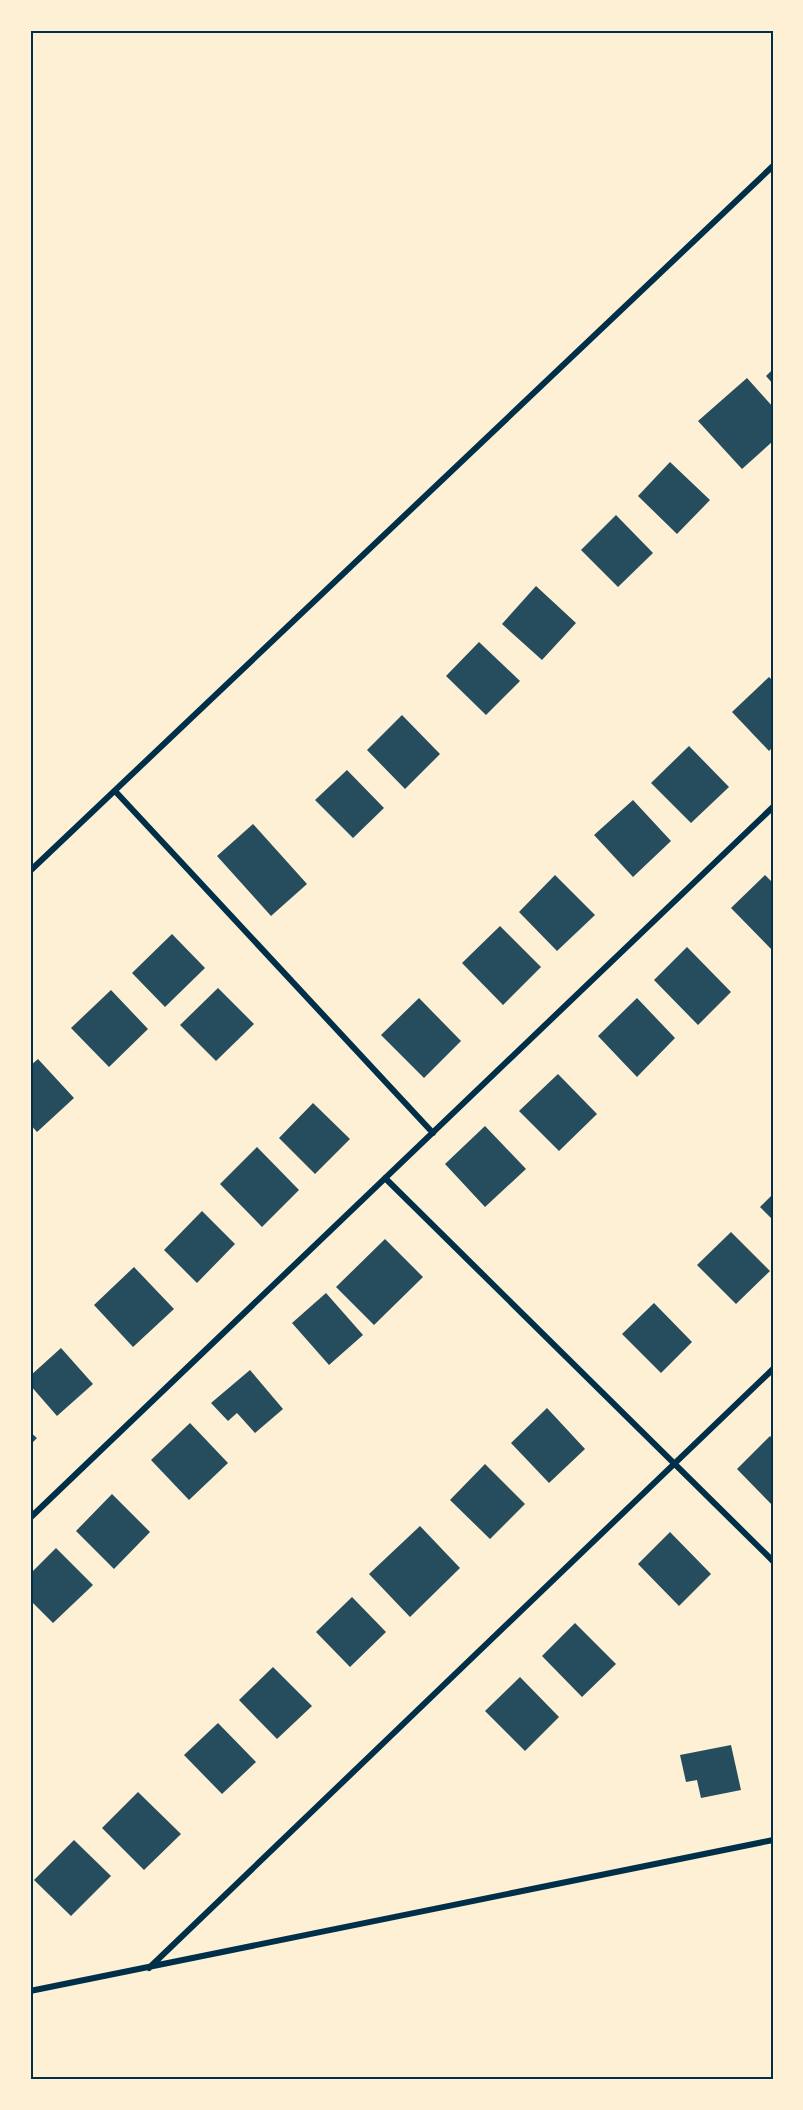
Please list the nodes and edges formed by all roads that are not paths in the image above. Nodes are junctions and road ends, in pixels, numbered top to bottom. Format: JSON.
{"nodes":[{"id":1,"x":773,"y":166,"type":"edge"},
{"id":2,"x":115,"y":791,"type":"junction"},
{"id":3,"x":773,"y":807,"type":"edge"},
{"id":4,"x":30,"y":871,"type":"edge"},
{"id":5,"x":432,"y":1133,"type":"junction"},
{"id":6,"x":386,"y":1178,"type":"junction"},
{"id":7,"x":773,"y":1369,"type":"edge"},
{"id":8,"x":676,"y":1462,"type":"junction"},
{"id":9,"x":30,"y":1518,"type":"edge"},
{"id":10,"x":773,"y":1561,"type":"edge"},
{"id":11,"x":773,"y":1839,"type":"edge"},
{"id":12,"x":149,"y":1968,"type":"junction"},
{"id":13,"x":30,"y":1991,"type":"edge"}],
"edges":[{"from":1,"to":2,"type":"street"},
{"from":2,"to":4,"type":"street"},
{"from":2,"to":5,"type":"street"},
{"from":3,"to":5,"type":"street"},
{"from":5,"to":6,"type":"street"},
{"from":6,"to":8,"type":"street"},
{"from":6,"to":9,"type":"street"},
{"from":7,"to":8,"type":"street"},
{"from":8,"to":10,"type":"street"},
{"from":8,"to":12,"type":"street"},
{"from":11,"to":12,"type":"street"},
{"from":12,"to":13,"type":"street"}]}
